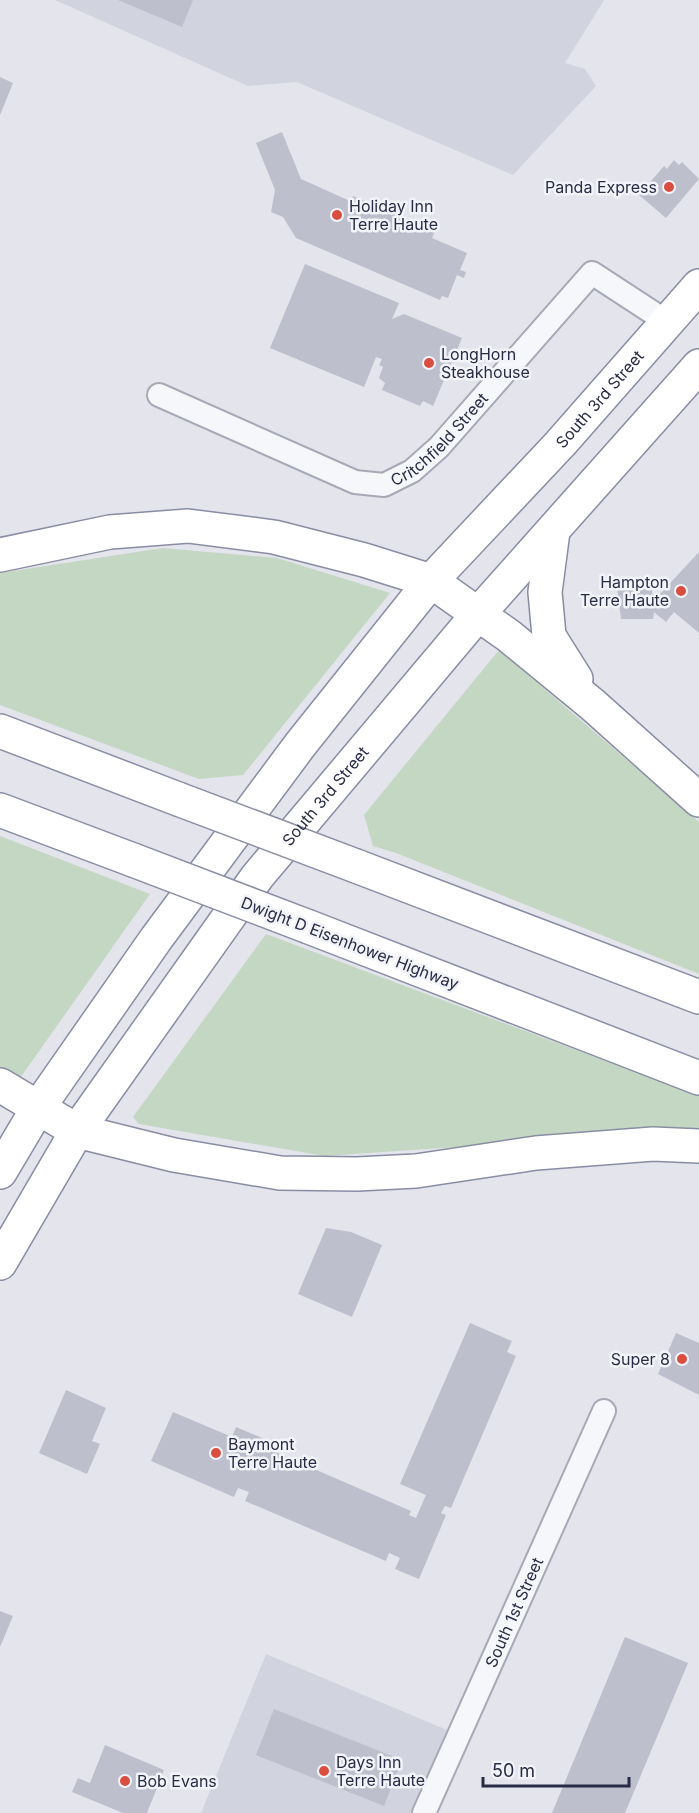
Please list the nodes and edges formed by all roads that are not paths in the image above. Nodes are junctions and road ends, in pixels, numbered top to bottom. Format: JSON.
{"nodes":[{"id":1,"x":699,"y":286,"type":"edge"},
{"id":2,"x":667,"y":322,"type":"junction"},
{"id":3,"x":699,"y":366,"type":"edge"},
{"id":4,"x":159,"y":395,"type":"dead end"},
{"id":5,"x":553,"y":531,"type":"junction"},
{"id":6,"x":0,"y":555,"type":"edge"},
{"id":7,"x":431,"y":580,"type":"junction"},
{"id":8,"x":479,"y":613,"type":"junction"},
{"id":9,"x":593,"y":705,"type":"junction"},
{"id":10,"x":0,"y":731,"type":"edge"},
{"id":11,"x":699,"y":800,"type":"edge"},
{"id":12,"x":0,"y":810,"type":"edge"},
{"id":13,"x":699,"y":997,"type":"edge"},
{"id":14,"x":699,"y":1078,"type":"edge"},
{"id":15,"x":0,"y":1085,"type":"edge"},
{"id":16,"x":38,"y":1108,"type":"junction"},
{"id":17,"x":76,"y":1131,"type":"junction"},
{"id":18,"x":699,"y":1146,"type":"edge"},
{"id":19,"x":0,"y":1172,"type":"edge"},
{"id":20,"x":0,"y":1263,"type":"edge"},
{"id":21,"x":604,"y":1411,"type":"dead end"},
{"id":22,"x":424,"y":1813,"type":"edge"}],
"edges":[{"from":1,"to":2,"type":"highway","name":"South 3rd Street"},
{"from":2,"to":4,"type":"street","name":"Critchfield Street"},
{"from":2,"to":7,"type":"highway","name":"South 3rd Street"},
{"from":3,"to":5,"type":"highway","name":"South 3rd Street"},
{"from":5,"to":8,"type":"highway","name":"South 3rd Street"},
{"from":5,"to":9,"type":"highway"},
{"from":6,"to":7,"type":"highway"},
{"from":7,"to":8,"type":"highway"},
{"from":7,"to":16,"type":"highway","name":"South 3rd Street"},
{"from":8,"to":9,"type":"highway"},
{"from":8,"to":17,"type":"highway","name":"South 3rd Street"},
{"from":9,"to":11,"type":"highway"},
{"from":10,"to":13,"type":"highway","bridge":true},
{"from":12,"to":14,"type":"highway","name":"Dwight D Eisenhower Highway","bridge":true},
{"from":15,"to":16,"type":"highway"},
{"from":16,"to":17,"type":"highway"},
{"from":16,"to":19,"type":"highway","name":"South 3rd Street"},
{"from":17,"to":18,"type":"highway"},
{"from":17,"to":20,"type":"highway","name":"South 3rd Street"},
{"from":21,"to":22,"type":"street","name":"South 1st Street"}]}
